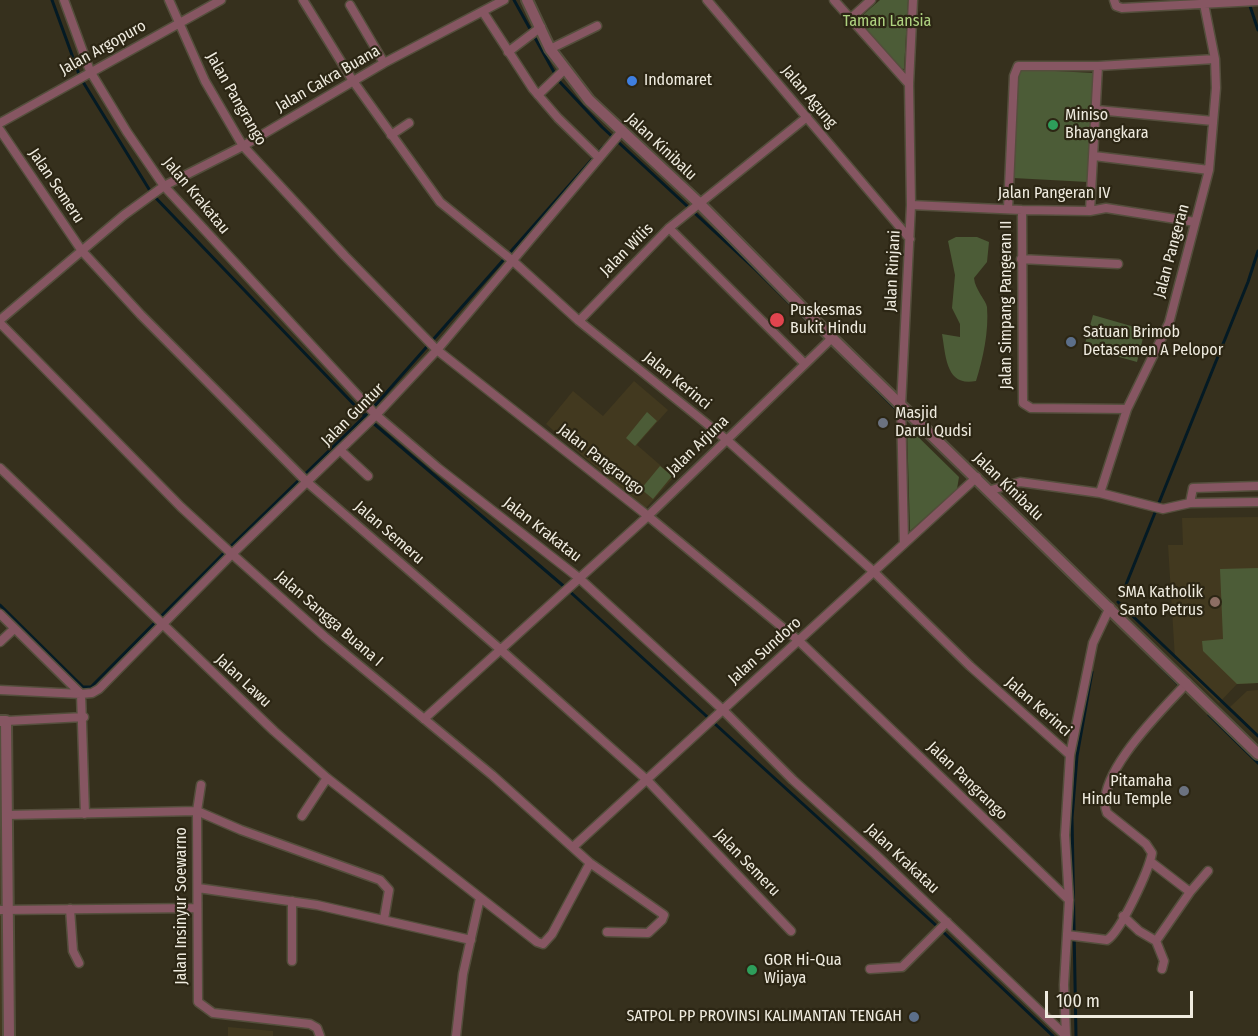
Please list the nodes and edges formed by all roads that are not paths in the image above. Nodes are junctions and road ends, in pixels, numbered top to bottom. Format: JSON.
{"nodes":[{"id":1,"x":63,"y":0,"type":"edge"},
{"id":2,"x":169,"y":0,"type":"edge"},
{"id":3,"x":221,"y":0,"type":"edge"},
{"id":4,"x":303,"y":0,"type":"edge"},
{"id":5,"x":504,"y":0,"type":"edge"},
{"id":6,"x":527,"y":0,"type":"edge"},
{"id":7,"x":707,"y":0,"type":"edge"},
{"id":8,"x":834,"y":0,"type":"edge"},
{"id":9,"x":871,"y":0,"type":"edge"},
{"id":10,"x":913,"y":0,"type":"edge"},
{"id":11,"x":1114,"y":0,"type":"edge"},
{"id":12,"x":1234,"y":1,"type":"edge"},
{"id":13,"x":1244,"y":1,"type":"edge"},
{"id":14,"x":1258,"y":1,"type":"edge"},
{"id":15,"x":1204,"y":4,"type":"junction"},
{"id":16,"x":350,"y":5,"type":"dead end"},
{"id":17,"x":483,"y":12,"type":"junction"},
{"id":18,"x":850,"y":19,"type":"junction"},
{"id":19,"x":179,"y":24,"type":"junction"},
{"id":20,"x":597,"y":26,"type":"dead end"},
{"id":21,"x":541,"y":27,"type":"junction"},
{"id":22,"x":550,"y":49,"type":"junction"},
{"id":23,"x":508,"y":52,"type":"junction"},
{"id":24,"x":1215,"y":59,"type":"junction"},
{"id":25,"x":384,"y":63,"type":"junction"},
{"id":26,"x":1098,"y":66,"type":"junction"},
{"id":27,"x":564,"y":70,"type":"junction"},
{"id":28,"x":90,"y":71,"type":"junction"},
{"id":29,"x":353,"y":81,"type":"junction"},
{"id":30,"x":909,"y":84,"type":"junction"},
{"id":31,"x":538,"y":95,"type":"junction"},
{"id":32,"x":1096,"y":110,"type":"junction"},
{"id":33,"x":807,"y":117,"type":"junction"},
{"id":34,"x":1213,"y":121,"type":"junction"},
{"id":35,"x":0,"y":123,"type":"edge"},
{"id":36,"x":409,"y":123,"type":"dead end"},
{"id":37,"x":0,"y":130,"type":"edge"},
{"id":38,"x":622,"y":131,"type":"junction"},
{"id":39,"x":391,"y":135,"type":"junction"},
{"id":40,"x":243,"y":147,"type":"junction"},
{"id":41,"x":1094,"y":156,"type":"junction"},
{"id":42,"x":599,"y":158,"type":"junction"},
{"id":43,"x":1209,"y":170,"type":"junction"},
{"id":44,"x":164,"y":186,"type":"junction"},
{"id":45,"x":699,"y":203,"type":"junction"},
{"id":46,"x":911,"y":205,"type":"junction"},
{"id":47,"x":1008,"y":209,"type":"junction"},
{"id":48,"x":1022,"y":210,"type":"junction"},
{"id":49,"x":1090,"y":211,"type":"junction"},
{"id":50,"x":1195,"y":222,"type":"junction"},
{"id":51,"x":669,"y":228,"type":"junction"},
{"id":52,"x":910,"y":239,"type":"junction"},
{"id":53,"x":82,"y":251,"type":"junction"},
{"id":54,"x":1021,"y":259,"type":"junction"},
{"id":55,"x":513,"y":261,"type":"junction"},
{"id":56,"x":1119,"y":264,"type":"dead end"},
{"id":57,"x":579,"y":321,"type":"junction"},
{"id":58,"x":0,"y":322,"type":"edge"},
{"id":59,"x":832,"y":338,"type":"junction"},
{"id":60,"x":438,"y":350,"type":"junction"},
{"id":61,"x":804,"y":363,"type":"junction"},
{"id":62,"x":901,"y":406,"type":"junction"},
{"id":63,"x":1127,"y":409,"type":"junction"},
{"id":64,"x":376,"y":415,"type":"junction"},
{"id":65,"x":727,"y":440,"type":"junction"},
{"id":66,"x":339,"y":450,"type":"junction"},
{"id":67,"x":0,"y":468,"type":"edge"},
{"id":68,"x":368,"y":476,"type":"dead end"},
{"id":69,"x":977,"y":477,"type":"junction"},
{"id":70,"x":307,"y":482,"type":"junction"},
{"id":71,"x":1258,"y":486,"type":"edge"},
{"id":72,"x":991,"y":490,"type":"junction"},
{"id":73,"x":1100,"y":493,"type":"junction"},
{"id":74,"x":1258,"y":502,"type":"edge"},
{"id":75,"x":1190,"y":503,"type":"junction"},
{"id":76,"x":648,"y":516,"type":"junction"},
{"id":77,"x":904,"y":543,"type":"junction"},
{"id":78,"x":232,"y":554,"type":"junction"},
{"id":79,"x":874,"y":573,"type":"junction"},
{"id":80,"x":579,"y":578,"type":"junction"},
{"id":81,"x":1110,"y":607,"type":"junction"},
{"id":82,"x":0,"y":614,"type":"edge"},
{"id":83,"x":163,"y":625,"type":"junction"},
{"id":84,"x":14,"y":629,"type":"junction"},
{"id":85,"x":799,"y":641,"type":"junction"},
{"id":86,"x":0,"y":642,"type":"edge"},
{"id":87,"x":501,"y":650,"type":"junction"},
{"id":88,"x":1187,"y":683,"type":"junction"},
{"id":89,"x":0,"y":690,"type":"edge"},
{"id":90,"x":81,"y":694,"type":"junction"},
{"id":91,"x":723,"y":710,"type":"junction"},
{"id":92,"x":84,"y":717,"type":"junction"},
{"id":93,"x":424,"y":719,"type":"junction"},
{"id":94,"x":3,"y":721,"type":"edge"},
{"id":95,"x":1258,"y":754,"type":"edge"},
{"id":96,"x":1070,"y":755,"type":"junction"},
{"id":97,"x":327,"y":778,"type":"junction"},
{"id":98,"x":647,"y":780,"type":"junction"},
{"id":99,"x":201,"y":784,"type":"dead end"},
{"id":100,"x":197,"y":811,"type":"junction"},
{"id":101,"x":85,"y":814,"type":"junction"},
{"id":102,"x":7,"y":815,"type":"junction"},
{"id":103,"x":302,"y":816,"type":"dead end"},
{"id":104,"x":573,"y":847,"type":"junction"},
{"id":105,"x":1151,"y":862,"type":"junction"},
{"id":106,"x":590,"y":863,"type":"junction"},
{"id":107,"x":1208,"y":871,"type":"dead end"},
{"id":108,"x":198,"y":888,"type":"junction"},
{"id":109,"x":1190,"y":892,"type":"junction"},
{"id":110,"x":480,"y":898,"type":"junction"},
{"id":111,"x":1069,"y":900,"type":"junction"},
{"id":112,"x":292,"y":901,"type":"junction"},
{"id":113,"x":197,"y":908,"type":"junction"},
{"id":114,"x":70,"y":909,"type":"junction"},
{"id":115,"x":3,"y":910,"type":"edge"},
{"id":116,"x":1123,"y":916,"type":"junction"},
{"id":117,"x":384,"y":919,"type":"junction"},
{"id":118,"x":947,"y":922,"type":"junction"},
{"id":119,"x":791,"y":931,"type":"dead end"},
{"id":120,"x":607,"y":932,"type":"dead end"},
{"id":121,"x":1073,"y":936,"type":"junction"},
{"id":122,"x":471,"y":940,"type":"junction"},
{"id":123,"x":1156,"y":941,"type":"junction"},
{"id":124,"x":292,"y":961,"type":"dead end"},
{"id":125,"x":79,"y":963,"type":"dead end"},
{"id":126,"x":870,"y":969,"type":"dead end"},
{"id":127,"x":1162,"y":969,"type":"dead end"},
{"id":128,"x":9,"y":1036,"type":"edge"},
{"id":129,"x":320,"y":1036,"type":"edge"},
{"id":130,"x":456,"y":1036,"type":"edge"},
{"id":131,"x":1066,"y":1036,"type":"edge"}],
"edges":[{"from":1,"to":28,"type":"street","name":"Jalan Krakatau"},
{"from":2,"to":19,"type":"street","name":"Jalan Pangrango"},
{"from":3,"to":19,"type":"street","name":"Jalan Argopuro"},
{"from":4,"to":29,"type":"street","name":"Jalan Kerinci"},
{"from":5,"to":17,"type":"street","name":"Jalan Cakra Buana"},
{"from":6,"to":21,"type":"street","name":"Jalan Kinibalu"},
{"from":7,"to":33,"type":"street","name":"Jalan Agung"},
{"from":8,"to":18,"type":"street"},
{"from":9,"to":18,"type":"street"},
{"from":10,"to":30,"type":"street","name":"Jalan Rinjani"},
{"from":11,"to":15,"type":"street"},
{"from":12,"to":13,"type":"street"},
{"from":12,"to":15,"type":"street"},
{"from":13,"to":14,"type":"street"},
{"from":15,"to":24,"type":"street","name":"Jalan Pangeran"},
{"from":16,"to":25,"type":"street"},
{"from":17,"to":23,"type":"street"},
{"from":17,"to":25,"type":"street","name":"Jalan Cakra Buana"},
{"from":18,"to":30,"type":"street"},
{"from":19,"to":28,"type":"street","name":"Jalan Argopuro"},
{"from":19,"to":40,"type":"street","name":"Jalan Pangrango"},
{"from":20,"to":22,"type":"street"},
{"from":21,"to":22,"type":"street","name":"Jalan Kinibalu"},
{"from":21,"to":23,"type":"street"},
{"from":22,"to":27,"type":"street","name":"Jalan Kinibalu"},
{"from":23,"to":31,"type":"street"},
{"from":24,"to":26,"type":"street"},
{"from":24,"to":34,"type":"street","name":"Jalan Pangeran"},
{"from":25,"to":29,"type":"street","name":"Jalan Cakra Buana"},
{"from":26,"to":32,"type":"street"},
{"from":26,"to":47,"type":"street"},
{"from":27,"to":31,"type":"street"},
{"from":27,"to":38,"type":"street","name":"Jalan Kinibalu"},
{"from":28,"to":35,"type":"street","name":"Jalan Argopuro"},
{"from":28,"to":44,"type":"street","name":"Jalan Krakatau"},
{"from":29,"to":39,"type":"street","name":"Jalan Kerinci"},
{"from":29,"to":40,"type":"street","name":"Jalan Cakra Buana"},
{"from":30,"to":46,"type":"street","name":"Jalan Rinjani"},
{"from":31,"to":42,"type":"street"},
{"from":32,"to":34,"type":"street"},
{"from":32,"to":41,"type":"street"},
{"from":33,"to":45,"type":"street"},
{"from":33,"to":52,"type":"street","name":"Jalan Agung"},
{"from":34,"to":43,"type":"street","name":"Jalan Pangeran"},
{"from":36,"to":39,"type":"street"},
{"from":37,"to":53,"type":"street","name":"Jalan Semeru"},
{"from":38,"to":42,"type":"street","name":"Jalan Guntur"},
{"from":38,"to":45,"type":"street","name":"Jalan Kinibalu"},
{"from":39,"to":55,"type":"street","name":"Jalan Kerinci"},
{"from":40,"to":44,"type":"street","name":"Jalan Cakra Buana"},
{"from":40,"to":60,"type":"street","name":"Jalan Pangrango"},
{"from":41,"to":43,"type":"street"},
{"from":41,"to":49,"type":"street"},
{"from":42,"to":55,"type":"street","name":"Jalan Guntur"},
{"from":43,"to":50,"type":"street","name":"Jalan Pangeran"},
{"from":44,"to":53,"type":"street","name":"Jalan Cakra Buana"},
{"from":44,"to":64,"type":"street","name":"Jalan Krakatau"},
{"from":45,"to":51,"type":"street","name":"Jalan Wilis"},
{"from":45,"to":59,"type":"street","name":"Jalan Kinibalu"},
{"from":46,"to":47,"type":"street","name":"Jalan Pangeran IV"},
{"from":46,"to":52,"type":"street","name":"Jalan Rinjani"},
{"from":47,"to":48,"type":"street","name":"Jalan Pangeran IV"},
{"from":48,"to":49,"type":"street","name":"Jalan Pangeran IV"},
{"from":48,"to":54,"type":"street","name":"Jalan Simpang Pangeran II"},
{"from":49,"to":50,"type":"street","name":"Jalan Pangeran IV"},
{"from":50,"to":63,"type":"street","name":"Jalan Pangeran"},
{"from":51,"to":57,"type":"street","name":"Jalan Wilis"},
{"from":51,"to":61,"type":"street"},
{"from":52,"to":62,"type":"street","name":"Jalan Rinjani"},
{"from":53,"to":58,"type":"street","name":"Jalan Cakra Buana"},
{"from":53,"to":70,"type":"street","name":"Jalan Semeru"},
{"from":54,"to":56,"type":"street"},
{"from":54,"to":63,"type":"street","name":"Jalan Simpang Pangeran II"},
{"from":55,"to":57,"type":"street","name":"Jalan Kerinci"},
{"from":55,"to":60,"type":"street","name":"Jalan Guntur"},
{"from":57,"to":65,"type":"street","name":"Jalan Kerinci"},
{"from":58,"to":78,"type":"street","name":"Jalan Sangga Buana I"},
{"from":59,"to":61,"type":"street","name":"Jalan Arjuna"},
{"from":59,"to":62,"type":"street","name":"Jalan Kinibalu"},
{"from":60,"to":64,"type":"street","name":"Jalan Guntur"},
{"from":60,"to":76,"type":"street","name":"Jalan Pangrango"},
{"from":61,"to":65,"type":"street","name":"Jalan Arjuna"},
{"from":62,"to":69,"type":"street","name":"Jalan Kinibalu"},
{"from":62,"to":77,"type":"street","name":"Jalan Rinjani"},
{"from":63,"to":73,"type":"street","name":"Jalan Pangeran"},
{"from":64,"to":66,"type":"street","name":"Jalan Guntur"},
{"from":64,"to":80,"type":"street","name":"Jalan Krakatau"},
{"from":65,"to":76,"type":"street","name":"Jalan Arjuna"},
{"from":65,"to":79,"type":"street","name":"Jalan Kerinci"},
{"from":66,"to":68,"type":"street"},
{"from":66,"to":70,"type":"street","name":"Jalan Guntur"},
{"from":67,"to":83,"type":"street","name":"Jalan Lawu"},
{"from":69,"to":72,"type":"street","name":"Jalan Kinibalu"},
{"from":69,"to":77,"type":"street","name":"Jalan Sundoro"},
{"from":70,"to":78,"type":"street","name":"Jalan Guntur"},
{"from":70,"to":87,"type":"street","name":"Jalan Semeru"},
{"from":71,"to":75,"type":"street"},
{"from":72,"to":73,"type":"street"},
{"from":72,"to":81,"type":"street","name":"Jalan Kinibalu"},
{"from":73,"to":75,"type":"street"},
{"from":74,"to":75,"type":"street"},
{"from":76,"to":80,"type":"street","name":"Jalan Arjuna"},
{"from":76,"to":85,"type":"street","name":"Jalan Pangrango"},
{"from":77,"to":79,"type":"street","name":"Jalan Sundoro"},
{"from":78,"to":83,"type":"street","name":"Jalan Guntur"},
{"from":78,"to":93,"type":"street","name":"Jalan Sangga Buana I"},
{"from":79,"to":85,"type":"street","name":"Jalan Sundoro"},
{"from":79,"to":96,"type":"street","name":"Jalan Kerinci"},
{"from":80,"to":87,"type":"street","name":"Jalan Arjuna"},
{"from":80,"to":91,"type":"street","name":"Jalan Krakatau"},
{"from":81,"to":88,"type":"street","name":"Jalan Kinibalu"},
{"from":81,"to":96,"type":"street","name":"Jalan Krakatau"},
{"from":82,"to":84,"type":"street"},
{"from":83,"to":90,"type":"street","name":"Jalan Guntur"},
{"from":83,"to":97,"type":"street","name":"Jalan Lawu"},
{"from":84,"to":86,"type":"street"},
{"from":84,"to":90,"type":"street"},
{"from":85,"to":91,"type":"street","name":"Jalan Sundoro"},
{"from":85,"to":111,"type":"street","name":"Jalan Pangrango"},
{"from":87,"to":93,"type":"street","name":"Jalan Arjuna"},
{"from":87,"to":98,"type":"street","name":"Jalan Semeru"},
{"from":88,"to":95,"type":"street","name":"Jalan Kinibalu"},
{"from":88,"to":105,"type":"street"},
{"from":89,"to":90,"type":"street"},
{"from":90,"to":92,"type":"street"},
{"from":91,"to":98,"type":"street","name":"Jalan Sundoro"},
{"from":91,"to":118,"type":"street","name":"Jalan Krakatau"},
{"from":92,"to":94,"type":"street"},
{"from":92,"to":101,"type":"street"},
{"from":93,"to":104,"type":"street","name":"Jalan Sangga Buana I"},
{"from":94,"to":102,"type":"street"},
{"from":96,"to":111,"type":"street","name":"Jalan Krakatau"},
{"from":97,"to":103,"type":"street"},
{"from":97,"to":110,"type":"street","name":"Jalan Lawu"},
{"from":98,"to":104,"type":"street","name":"Jalan Sundoro"},
{"from":98,"to":119,"type":"street","name":"Jalan Semeru"},
{"from":99,"to":100,"type":"street","name":"Jalan Insinyur Soewarno"},
{"from":100,"to":101,"type":"street"},
{"from":100,"to":108,"type":"street","name":"Jalan Insinyur Soewarno"},
{"from":100,"to":117,"type":"street"},
{"from":101,"to":102,"type":"street"},
{"from":102,"to":115,"type":"street"},
{"from":104,"to":106,"type":"street","name":"Jalan Sangga Buana I"},
{"from":105,"to":109,"type":"street"},
{"from":105,"to":116,"type":"street"},
{"from":106,"to":110,"type":"street","name":"Jalan Lawu"},
{"from":106,"to":120,"type":"street","name":"Jalan Sangga Buana I"},
{"from":107,"to":109,"type":"street"},
{"from":108,"to":112,"type":"street"},
{"from":108,"to":113,"type":"street","name":"Jalan Insinyur Soewarno"},
{"from":109,"to":123,"type":"street"},
{"from":110,"to":122,"type":"street"},
{"from":111,"to":121,"type":"street","name":"Jalan Krakatau"},
{"from":112,"to":117,"type":"street"},
{"from":112,"to":124,"type":"street"},
{"from":113,"to":114,"type":"street"},
{"from":113,"to":129,"type":"street","name":"Jalan Insinyur Soewarno"},
{"from":114,"to":115,"type":"street"},
{"from":114,"to":125,"type":"street"},
{"from":115,"to":128,"type":"street"},
{"from":116,"to":121,"type":"street"},
{"from":116,"to":123,"type":"street"},
{"from":117,"to":122,"type":"street"},
{"from":118,"to":126,"type":"street"},
{"from":118,"to":131,"type":"street","name":"Jalan Krakatau"},
{"from":121,"to":131,"type":"street","name":"Jalan Krakatau"},
{"from":122,"to":130,"type":"street"},
{"from":123,"to":127,"type":"street"}]}
